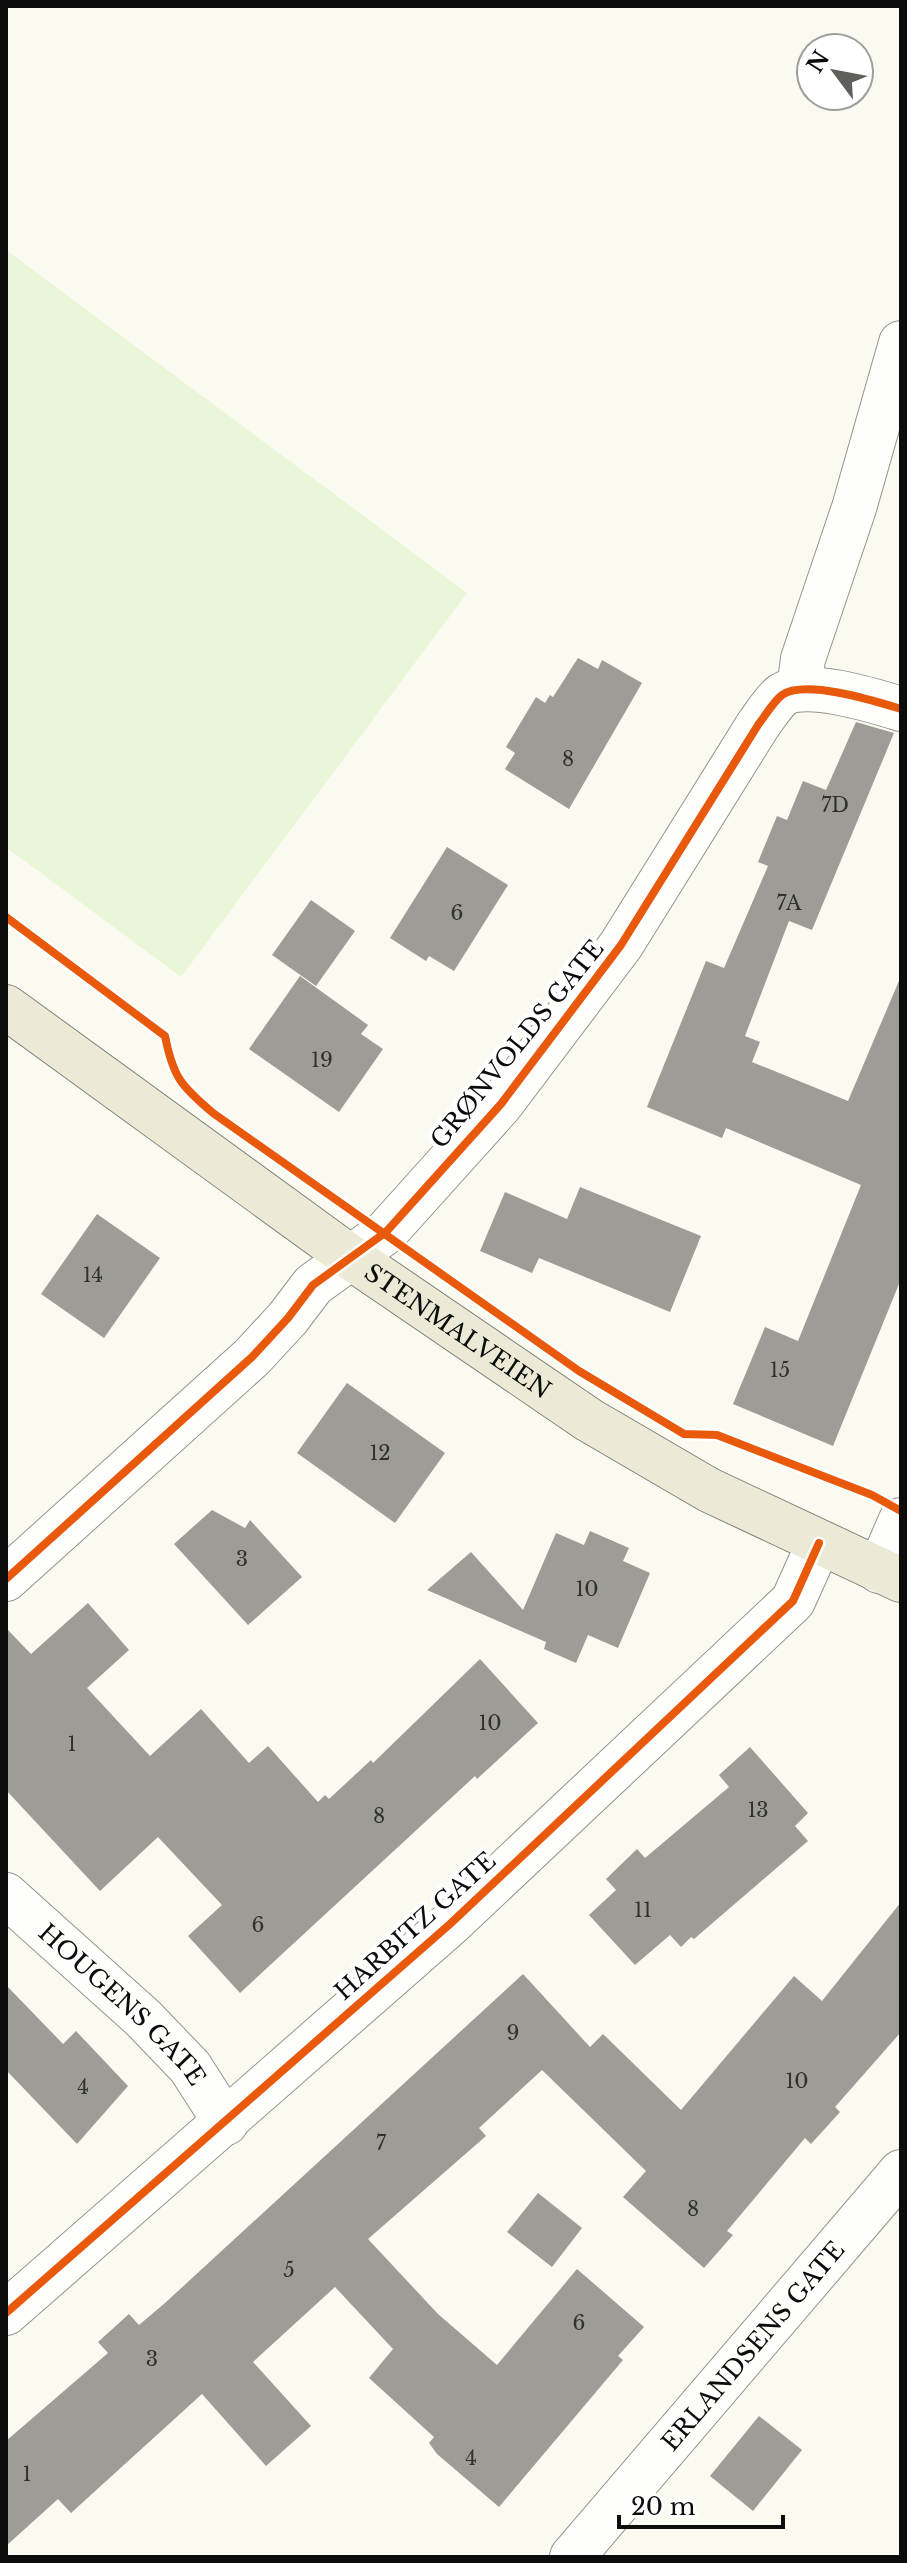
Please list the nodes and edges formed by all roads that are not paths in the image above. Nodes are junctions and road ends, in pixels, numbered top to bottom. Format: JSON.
{"nodes":[{"id":1,"x":901,"y":343,"type":"edge"},
{"id":2,"x":799,"y":689,"type":"junction"},
{"id":3,"x":901,"y":709,"type":"edge"},
{"id":4,"x":6,"y":1007,"type":"edge"},
{"id":5,"x":350,"y":1257,"type":"junction"},
{"id":6,"x":901,"y":1520,"type":"edge"},
{"id":7,"x":819,"y":1543,"type":"junction"},
{"id":8,"x":890,"y":1575,"type":"edge"},
{"id":9,"x":6,"y":1579,"type":"edge"},
{"id":10,"x":6,"y":1895,"type":"edge"},
{"id":11,"x":226,"y":2123,"type":"junction"},
{"id":12,"x":901,"y":2172,"type":"edge"},
{"id":13,"x":6,"y":2313,"type":"edge"},
{"id":14,"x":572,"y":2557,"type":"edge"}],
"edges":[{"from":1,"to":2,"type":"street"},
{"from":2,"to":3,"type":"street"},
{"from":2,"to":5,"type":"street","name":"GRØNVOLDS GATE"},
{"from":4,"to":5,"type":"main road","name":"STENMALVEIEN"},
{"from":5,"to":7,"type":"main road","name":"STENMALVEIEN"},
{"from":5,"to":9,"type":"street","name":"GRØNVOLDS GATE"},
{"from":6,"to":8,"type":"street"},
{"from":7,"to":8,"type":"main road","name":"STENMALVEIEN"},
{"from":7,"to":11,"type":"street","name":"HARBITZ GATE"},
{"from":10,"to":11,"type":"street","name":"HOUGENS GATE"},
{"from":11,"to":13,"type":"street","name":"HARBITZ GATE"},
{"from":12,"to":14,"type":"street","name":"ERLANDSENS GATE"}]}
